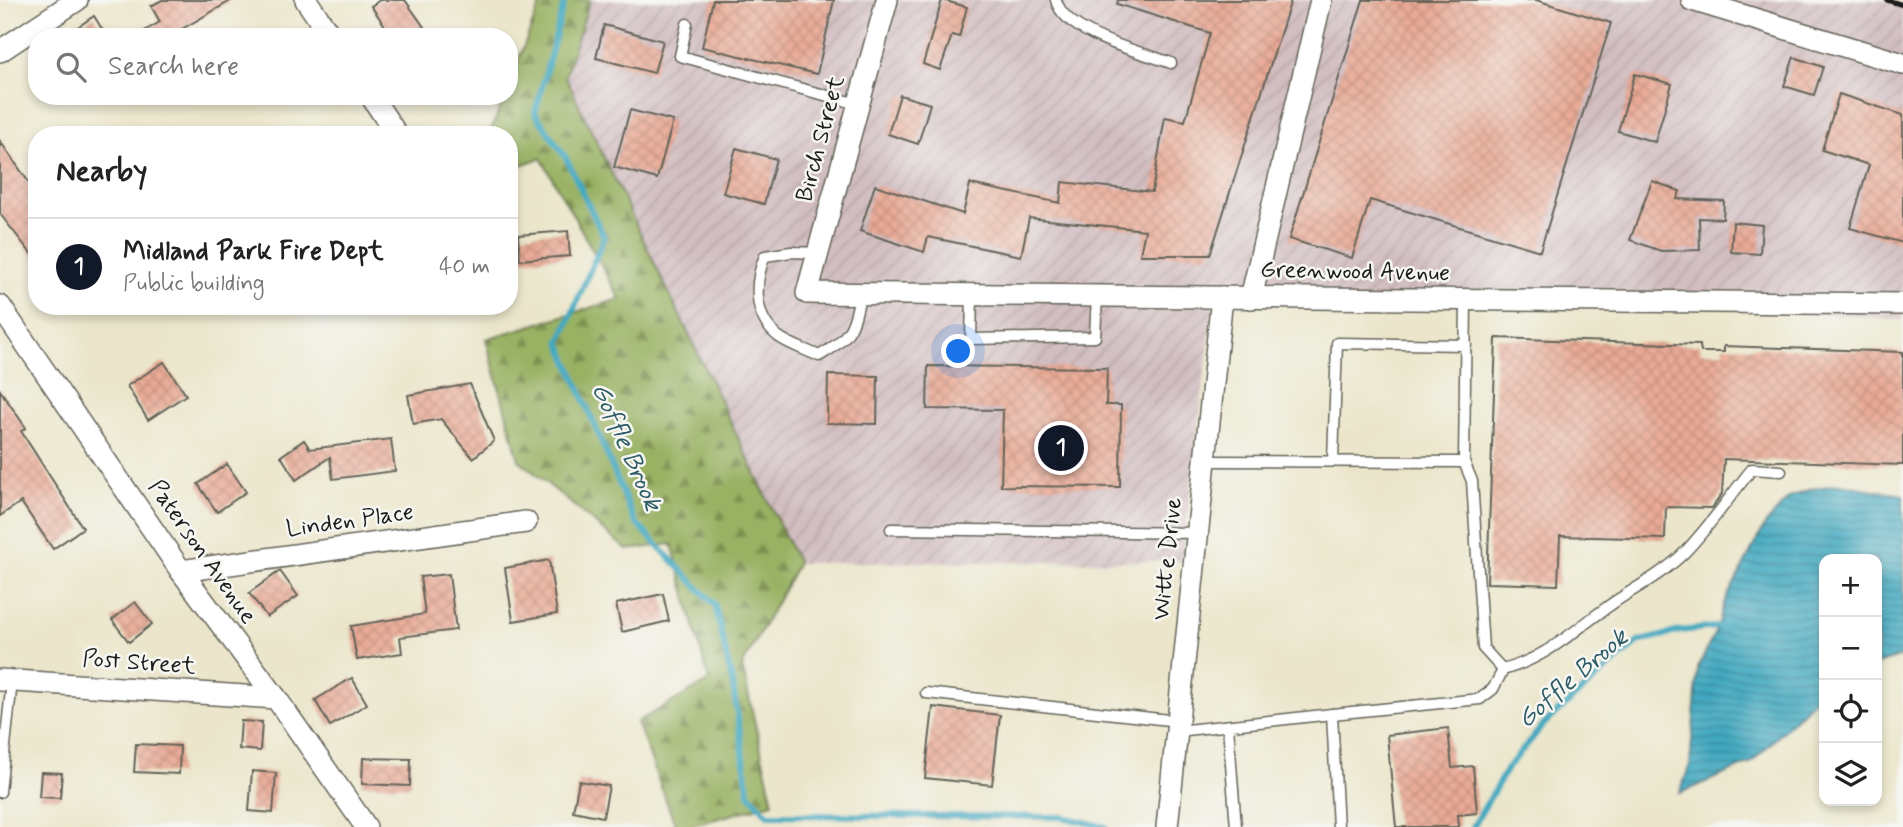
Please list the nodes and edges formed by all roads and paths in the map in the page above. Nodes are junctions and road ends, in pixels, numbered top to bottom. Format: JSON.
{"nodes":[{"id":1,"x":77,"y":0,"type":"edge"},
{"id":2,"x":306,"y":0,"type":"edge"},
{"id":3,"x":887,"y":0,"type":"edge"},
{"id":4,"x":1056,"y":0,"type":"edge"},
{"id":5,"x":1321,"y":0,"type":"edge"},
{"id":6,"x":1692,"y":0,"type":"edge"},
{"id":7,"x":687,"y":24,"type":"dead end"},
{"id":8,"x":35,"y":28,"type":"edge"},
{"id":9,"x":325,"y":28,"type":"edge"},
{"id":10,"x":28,"y":32,"type":"edge"},
{"id":11,"x":0,"y":51,"type":"edge"},
{"id":12,"x":1171,"y":63,"type":"dead end"},
{"id":13,"x":1903,"y":64,"type":"edge"},
{"id":14,"x":858,"y":104,"type":"junction"},
{"id":15,"x":377,"y":105,"type":"edge"},
{"id":16,"x":391,"y":126,"type":"edge"},
{"id":17,"x":818,"y":253,"type":"junction"},
{"id":18,"x":807,"y":293,"type":"joint"},
{"id":19,"x":860,"y":293,"type":"junction"},
{"id":20,"x":972,"y":295,"type":"junction"},
{"id":21,"x":1097,"y":296,"type":"junction"},
{"id":22,"x":1222,"y":297,"type":"junction"},
{"id":23,"x":1251,"y":298,"type":"junction"},
{"id":24,"x":1466,"y":300,"type":"junction"},
{"id":25,"x":1903,"y":304,"type":"edge"},
{"id":26,"x":0,"y":306,"type":"edge"},
{"id":27,"x":1466,"y":345,"type":"junction"},
{"id":28,"x":1205,"y":461,"type":"junction"},
{"id":29,"x":1333,"y":461,"type":"junction"},
{"id":30,"x":1464,"y":462,"type":"junction"},
{"id":31,"x":1781,"y":471,"type":"dead end"},
{"id":32,"x":526,"y":522,"type":"dead end"},
{"id":33,"x":891,"y":529,"type":"dead end"},
{"id":34,"x":1198,"y":533,"type":"junction"},
{"id":35,"x":181,"y":571,"type":"junction"},
{"id":36,"x":1503,"y":670,"type":"junction"},
{"id":37,"x":6,"y":680,"type":"edge"},
{"id":38,"x":926,"y":693,"type":"dead end"},
{"id":39,"x":275,"y":698,"type":"junction"},
{"id":40,"x":1332,"y":714,"type":"junction"},
{"id":41,"x":1177,"y":726,"type":"junction"},
{"id":42,"x":1227,"y":726,"type":"junction"},
{"id":43,"x":0,"y":792,"type":"edge"},
{"id":44,"x":366,"y":827,"type":"edge"},
{"id":45,"x":1167,"y":827,"type":"edge"},
{"id":46,"x":1237,"y":827,"type":"edge"},
{"id":47,"x":1338,"y":827,"type":"edge"}],
"edges":[{"from":1,"to":8,"type":"street"},
{"from":2,"to":9,"type":"street"},
{"from":3,"to":14,"type":"street","name":"Birch Street"},
{"from":4,"to":12,"type":"lane"},
{"from":5,"to":23,"type":"street"},
{"from":6,"to":13,"type":"street"},
{"from":7,"to":14,"type":"lane"},
{"from":10,"to":11,"type":"street"},
{"from":14,"to":17,"type":"street","name":"Birch Street"},
{"from":15,"to":16,"type":"street"},
{"from":17,"to":18,"type":"street","name":"Birch Street"},
{"from":17,"to":19,"type":"lane"},
{"from":18,"to":19,"type":"street","name":"Greenwood Avenue"},
{"from":19,"to":20,"type":"street","name":"Greenwood Avenue"},
{"from":20,"to":21,"type":"street","name":"Greenwood Avenue"},
{"from":20,"to":21,"type":"lane"},
{"from":21,"to":22,"type":"street","name":"Greenwood Avenue"},
{"from":22,"to":23,"type":"street","name":"Greenwood Avenue"},
{"from":22,"to":28,"type":"street","name":"Witte Drive"},
{"from":23,"to":24,"type":"street","name":"Greenwood Avenue"},
{"from":24,"to":25,"type":"street","name":"Greenwood Avenue"},
{"from":24,"to":27,"type":"lane"},
{"from":26,"to":35,"type":"street","name":"Paterson Avenue"},
{"from":27,"to":29,"type":"lane"},
{"from":27,"to":30,"type":"lane"},
{"from":28,"to":29,"type":"lane"},
{"from":28,"to":34,"type":"street","name":"Witte Drive"},
{"from":29,"to":30,"type":"lane"},
{"from":30,"to":36,"type":"lane"},
{"from":31,"to":36,"type":"lane"},
{"from":32,"to":35,"type":"street","name":"Linden Place"},
{"from":33,"to":34,"type":"lane"},
{"from":34,"to":41,"type":"street","name":"Witte Drive"},
{"from":35,"to":39,"type":"street","name":"Paterson Avenue"},
{"from":36,"to":40,"type":"lane"},
{"from":37,"to":39,"type":"street","name":"Post Street"},
{"from":37,"to":43,"type":"lane"},
{"from":38,"to":41,"type":"lane"},
{"from":39,"to":44,"type":"street","name":"Paterson Avenue"},
{"from":40,"to":42,"type":"lane"},
{"from":40,"to":47,"type":"lane"},
{"from":41,"to":42,"type":"lane"},
{"from":41,"to":45,"type":"street","name":"Witte Drive"},
{"from":42,"to":46,"type":"lane"}]}
